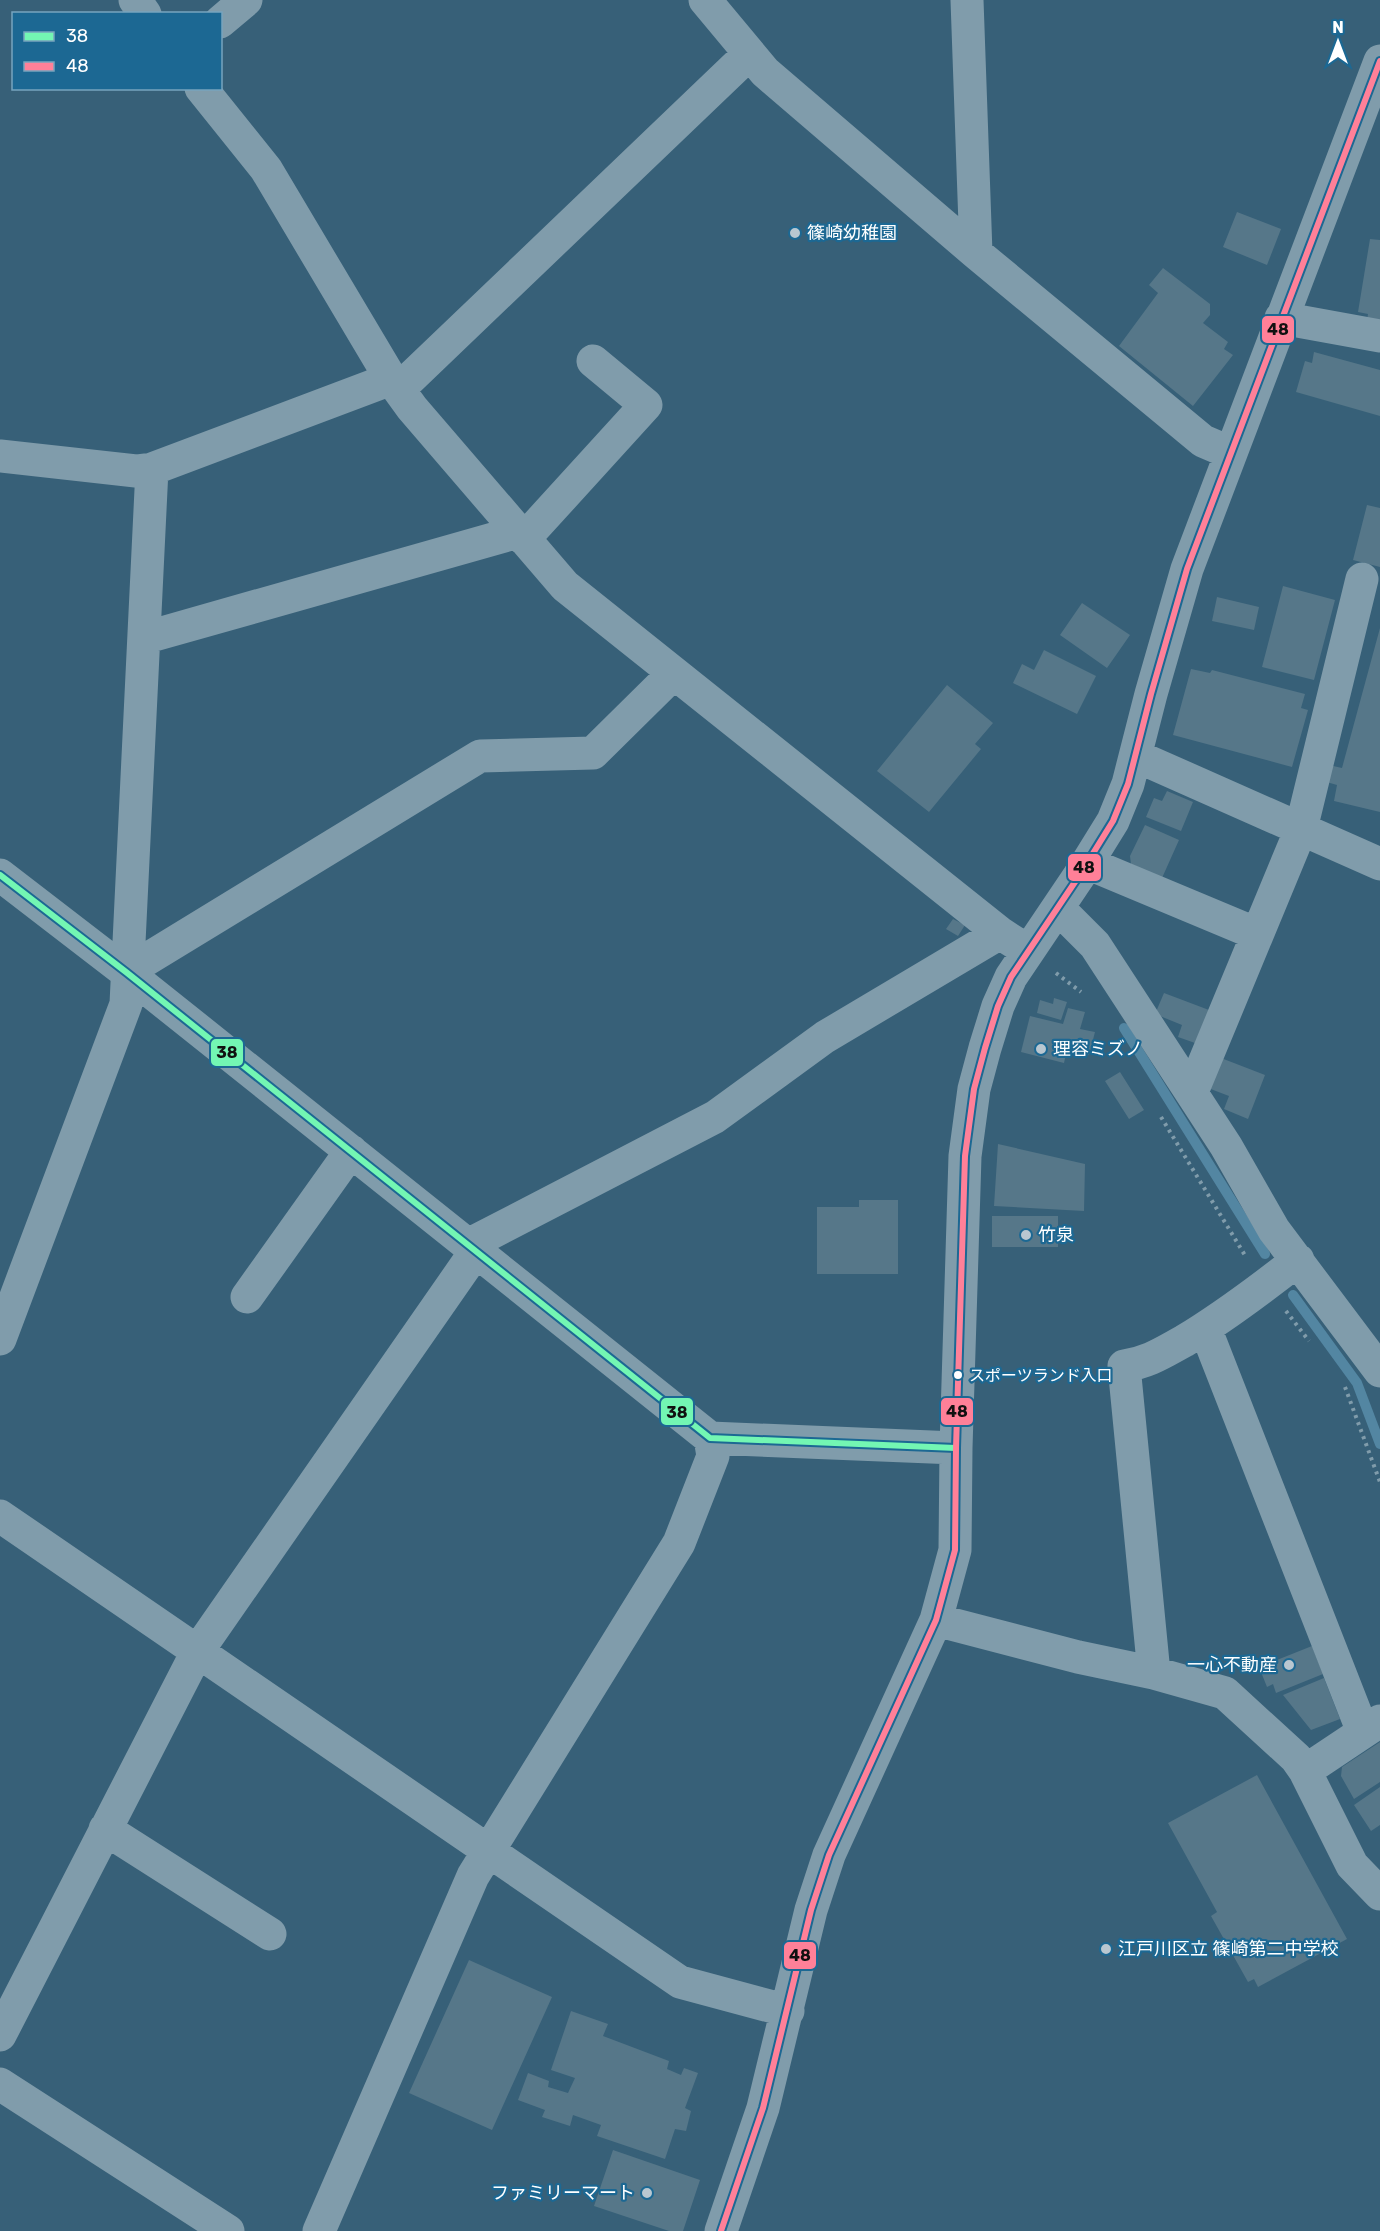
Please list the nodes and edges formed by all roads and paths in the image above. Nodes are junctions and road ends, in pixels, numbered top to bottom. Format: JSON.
{"nodes":[{"id":1,"x":246,"y":0,"type":"edge"},
{"id":2,"x":705,"y":0,"type":"edge"},
{"id":3,"x":967,"y":0,"type":"edge"},
{"id":4,"x":222,"y":19,"type":"edge"},
{"id":5,"x":749,"y":54,"type":"junction"},
{"id":6,"x":1380,"y":61,"type":"edge"},
{"id":7,"x":203,"y":90,"type":"edge"},
{"id":8,"x":976,"y":253,"type":"junction"},
{"id":9,"x":1281,"y":318,"type":"junction"},
{"id":10,"x":1380,"y":336,"type":"edge"},
{"id":11,"x":593,"y":362,"type":"dead end"},
{"id":12,"x":395,"y":384,"type":"junction"},
{"id":13,"x":1231,"y":453,"type":"junction"},
{"id":14,"x":0,"y":456,"type":"edge"},
{"id":15,"x":152,"y":469,"type":"junction"},
{"id":16,"x":521,"y":536,"type":"junction"},
{"id":17,"x":1362,"y":579,"type":"dead end"},
{"id":18,"x":144,"y":638,"type":"junction"},
{"id":19,"x":674,"y":673,"type":"junction"},
{"id":20,"x":1136,"y":756,"type":"junction"},
{"id":21,"x":1301,"y":828,"type":"junction"},
{"id":22,"x":1087,"y":862,"type":"junction"},
{"id":23,"x":1380,"y":864,"type":"edge"},
{"id":24,"x":0,"y":874,"type":"edge"},
{"id":25,"x":1058,"y":908,"type":"junction"},
{"id":26,"x":1000,"y":933,"type":"junction"},
{"id":27,"x":1257,"y":934,"type":"junction"},
{"id":28,"x":1028,"y":951,"type":"junction"},
{"id":29,"x":126,"y":972,"type":"junction"},
{"id":30,"x":1192,"y":1092,"type":"junction"},
{"id":31,"x":351,"y":1151,"type":"junction"},
{"id":32,"x":472,"y":1248,"type":"junction"},
{"id":33,"x":1298,"y":1260,"type":"junction"},
{"id":34,"x":248,"y":1297,"type":"dead end"},
{"id":35,"x":1205,"y":1328,"type":"junction"},
{"id":36,"x":0,"y":1339,"type":"edge"},
{"id":37,"x":1380,"y":1371,"type":"edge"},
{"id":38,"x":710,"y":1438,"type":"junction"},
{"id":39,"x":956,"y":1448,"type":"junction"},
{"id":40,"x":0,"y":1516,"type":"edge"},
{"id":41,"x":936,"y":1620,"type":"junction"},
{"id":42,"x":197,"y":1652,"type":"junction"},
{"id":43,"x":1154,"y":1673,"type":"junction"},
{"id":44,"x":1372,"y":1726,"type":"edge"},
{"id":45,"x":1305,"y":1771,"type":"junction"},
{"id":46,"x":105,"y":1829,"type":"junction"},
{"id":47,"x":489,"y":1850,"type":"junction"},
{"id":48,"x":1380,"y":1894,"type":"edge"},
{"id":49,"x":270,"y":1934,"type":"dead end"},
{"id":50,"x":788,"y":2011,"type":"junction"},
{"id":51,"x":0,"y":2035,"type":"edge"},
{"id":52,"x":0,"y":2084,"type":"edge"},
{"id":53,"x":228,"y":2231,"type":"edge"},
{"id":54,"x":319,"y":2231,"type":"edge"},
{"id":55,"x":721,"y":2231,"type":"edge"}],
"edges":[{"from":1,"to":4,"type":"street"},
{"from":2,"to":5,"type":"street"},
{"from":3,"to":8,"type":"street"},
{"from":5,"to":8,"type":"street"},
{"from":5,"to":12,"type":"street"},
{"from":6,"to":9,"type":"street"},
{"from":7,"to":12,"type":"street"},
{"from":8,"to":13,"type":"street"},
{"from":9,"to":10,"type":"street"},
{"from":9,"to":13,"type":"street"},
{"from":11,"to":16,"type":"street"},
{"from":12,"to":15,"type":"street"},
{"from":12,"to":16,"type":"street"},
{"from":13,"to":20,"type":"street"},
{"from":14,"to":15,"type":"street"},
{"from":15,"to":18,"type":"street"},
{"from":16,"to":18,"type":"street"},
{"from":16,"to":19,"type":"street"},
{"from":17,"to":21,"type":"street"},
{"from":18,"to":29,"type":"street"},
{"from":19,"to":26,"type":"street"},
{"from":19,"to":29,"type":"street"},
{"from":20,"to":21,"type":"street"},
{"from":20,"to":22,"type":"street"},
{"from":21,"to":23,"type":"street"},
{"from":21,"to":27,"type":"street"},
{"from":22,"to":25,"type":"street"},
{"from":22,"to":27,"type":"street"},
{"from":24,"to":29,"type":"street"},
{"from":25,"to":28,"type":"street"},
{"from":25,"to":30,"type":"street"},
{"from":26,"to":28,"type":"street"},
{"from":26,"to":32,"type":"street"},
{"from":27,"to":30,"type":"street"},
{"from":28,"to":39,"type":"street"},
{"from":29,"to":31,"type":"street"},
{"from":29,"to":36,"type":"street"},
{"from":30,"to":33,"type":"street"},
{"from":31,"to":32,"type":"street"},
{"from":31,"to":34,"type":"street"},
{"from":32,"to":38,"type":"street"},
{"from":32,"to":42,"type":"street"},
{"from":33,"to":35,"type":"street"},
{"from":33,"to":37,"type":"street"},
{"from":35,"to":43,"type":"street"},
{"from":35,"to":44,"type":"street"},
{"from":38,"to":39,"type":"street"},
{"from":38,"to":47,"type":"street"},
{"from":39,"to":41,"type":"street"},
{"from":40,"to":42,"type":"street"},
{"from":41,"to":43,"type":"street"},
{"from":41,"to":50,"type":"street"},
{"from":42,"to":46,"type":"street"},
{"from":42,"to":47,"type":"street"},
{"from":43,"to":45,"type":"street"},
{"from":44,"to":45,"type":"street"},
{"from":45,"to":48,"type":"street"},
{"from":46,"to":49,"type":"street"},
{"from":46,"to":51,"type":"street"},
{"from":47,"to":50,"type":"street"},
{"from":47,"to":54,"type":"street"},
{"from":50,"to":55,"type":"street"},
{"from":52,"to":53,"type":"street"}]}
